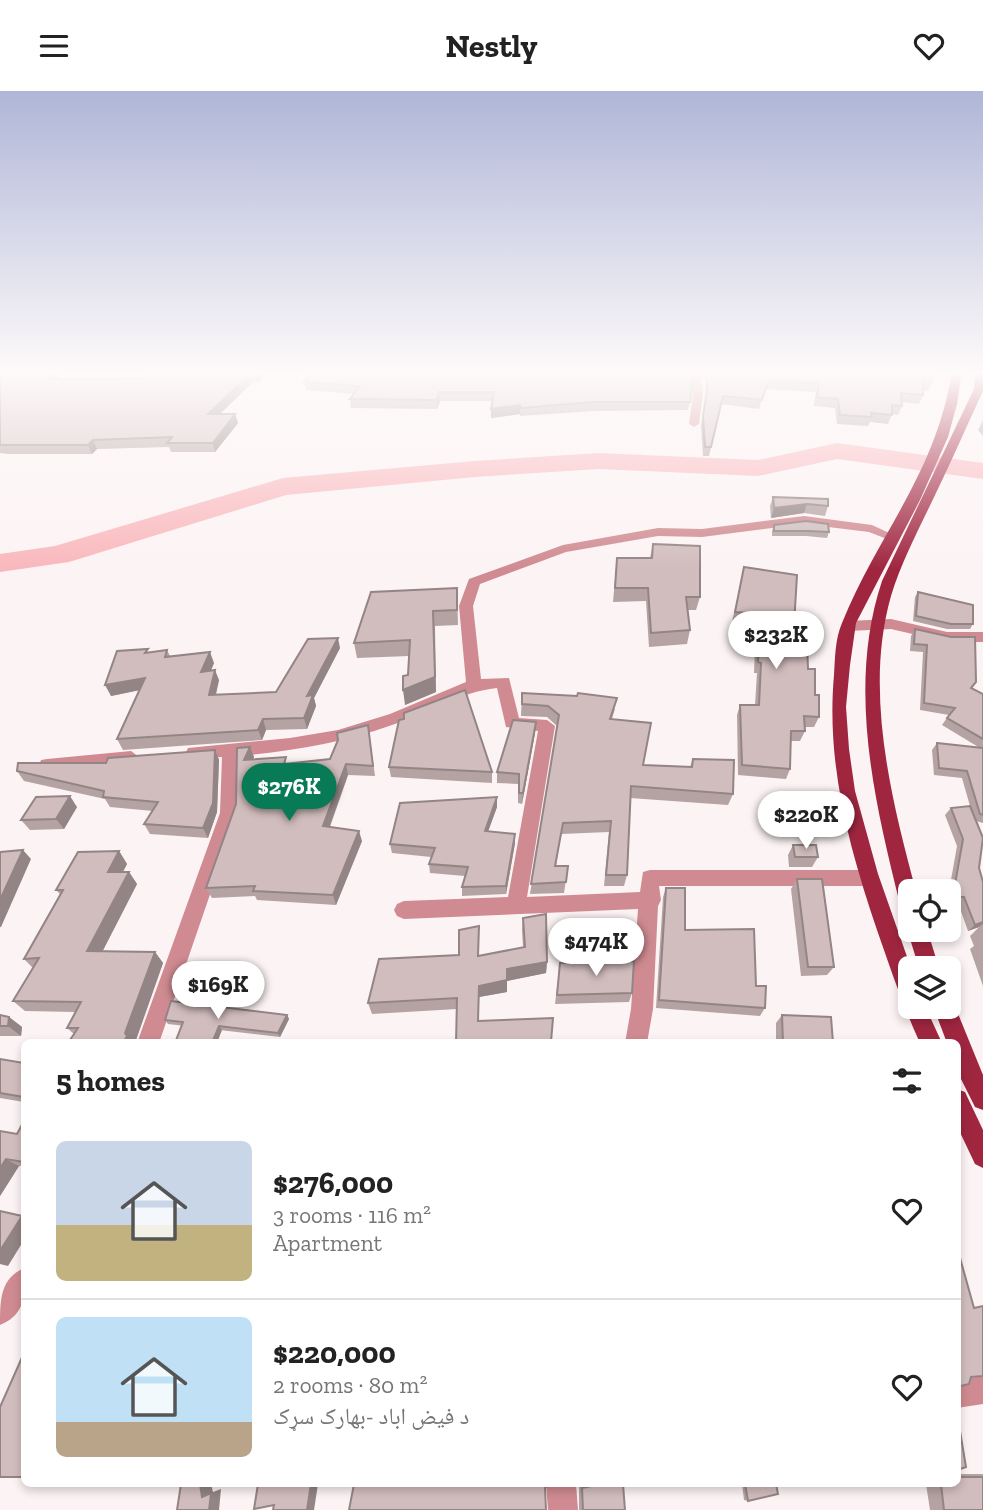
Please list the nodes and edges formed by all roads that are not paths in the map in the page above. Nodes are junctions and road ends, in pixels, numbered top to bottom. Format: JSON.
{"nodes":[{"id":1,"x":942,"y":437,"type":"edge"},
{"id":2,"x":957,"y":437,"type":"edge"},
{"id":3,"x":914,"y":511,"type":"junction"},
{"id":4,"x":892,"y":537,"type":"junction"},
{"id":5,"x":879,"y":625,"type":"junction"},
{"id":6,"x":848,"y":626,"type":"junction"},
{"id":7,"x":983,"y":637,"type":"edge"},
{"id":8,"x":474,"y":685,"type":"junction"},
{"id":9,"x":231,"y":750,"type":"junction"},
{"id":10,"x":175,"y":754,"type":"edge"},
{"id":11,"x":148,"y":756,"type":"edge"},
{"id":12,"x":37,"y":766,"type":"edge"},
{"id":13,"x":870,"y":879,"type":"junction"},
{"id":14,"x":903,"y":879,"type":"edge"},
{"id":15,"x":651,"y":900,"type":"junction"},
{"id":16,"x":516,"y":907,"type":"junction"},
{"id":17,"x":404,"y":910,"type":"dead end"},
{"id":18,"x":898,"y":960,"type":"edge"},
{"id":19,"x":920,"y":1019,"type":"edge"},
{"id":20,"x":949,"y":1019,"type":"edge"},
{"id":21,"x":149,"y":1039,"type":"edge"},
{"id":22,"x":637,"y":1039,"type":"edge"},
{"id":23,"x":929,"y":1039,"type":"edge"},
{"id":24,"x":956,"y":1039,"type":"edge"},
{"id":25,"x":961,"y":1052,"type":"edge"},
{"id":26,"x":983,"y":1099,"type":"edge"},
{"id":27,"x":961,"y":1109,"type":"edge"},
{"id":28,"x":983,"y":1156,"type":"edge"},
{"id":29,"x":21,"y":1285,"type":"edge"},
{"id":30,"x":0,"y":1312,"type":"edge"},
{"id":31,"x":983,"y":1390,"type":"edge"},
{"id":32,"x":961,"y":1393,"type":"edge"},
{"id":33,"x":561,"y":1487,"type":"edge"},
{"id":34,"x":563,"y":1510,"type":"edge"}],
"edges":[{"from":1,"to":3,"type":"main road"},
{"from":2,"to":3,"type":"main road"},
{"from":3,"to":4,"type":"main road"},
{"from":3,"to":5,"type":"main road"},
{"from":4,"to":6,"type":"main road"},
{"from":4,"to":8,"type":"street"},
{"from":5,"to":6,"type":"street"},
{"from":5,"to":7,"type":"street"},
{"from":5,"to":14,"type":"main road"},
{"from":6,"to":13,"type":"main road"},
{"from":8,"to":9,"type":"street"},
{"from":8,"to":16,"type":"street"},
{"from":9,"to":10,"type":"street"},
{"from":9,"to":21,"type":"street"},
{"from":11,"to":12,"type":"street"},
{"from":13,"to":15,"type":"street"},
{"from":13,"to":18,"type":"main road"},
{"from":15,"to":16,"type":"street"},
{"from":15,"to":22,"type":"street"},
{"from":16,"to":17,"type":"street"},
{"from":19,"to":23,"type":"main road"},
{"from":20,"to":24,"type":"main road"},
{"from":25,"to":26,"type":"main road"},
{"from":27,"to":28,"type":"main road"},
{"from":29,"to":30,"type":"street"},
{"from":31,"to":32,"type":"street"},
{"from":33,"to":34,"type":"street"}]}
